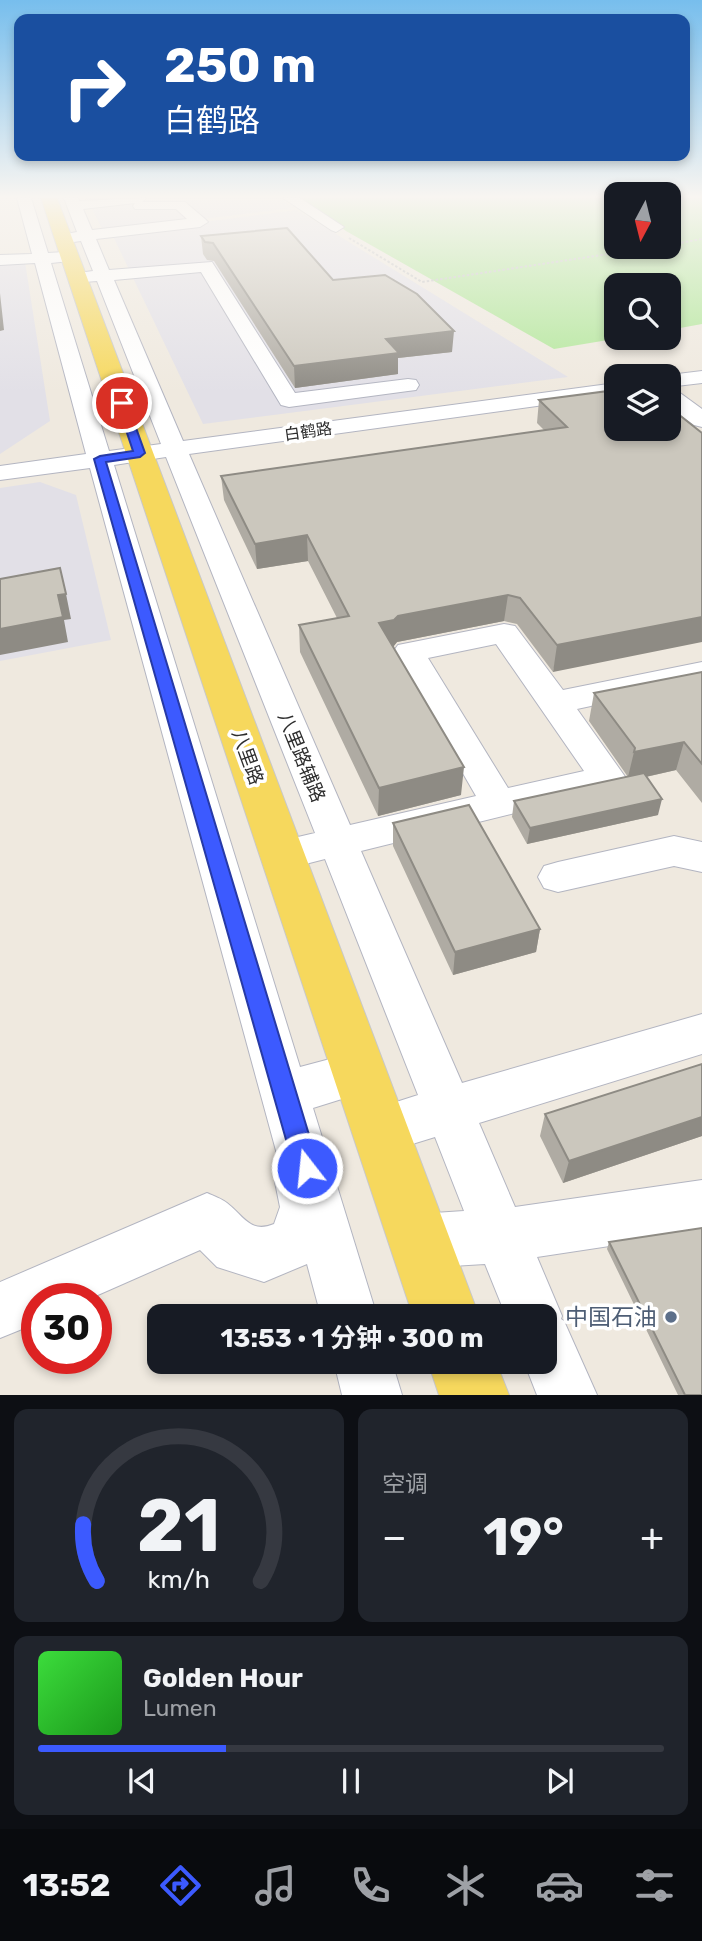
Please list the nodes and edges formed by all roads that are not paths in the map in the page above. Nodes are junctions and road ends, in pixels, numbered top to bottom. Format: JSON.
{"nodes":[{"id":1,"x":74,"y":263,"type":"edge"},
{"id":2,"x":81,"y":263,"type":"edge"},
{"id":3,"x":148,"y":263,"type":"edge"},
{"id":4,"x":702,"y":377,"type":"edge"},
{"id":5,"x":681,"y":379,"type":"edge"},
{"id":6,"x":408,"y":385,"type":"dead end"},
{"id":7,"x":604,"y":390,"type":"edge"},
{"id":8,"x":681,"y":405,"type":"edge"},
{"id":9,"x":702,"y":420,"type":"edge"},
{"id":10,"x":157,"y":451,"type":"junction"},
{"id":11,"x":100,"y":459,"type":"junction"},
{"id":12,"x":0,"y":472,"type":"edge"},
{"id":13,"x":702,"y":672,"type":"edge"},
{"id":14,"x":555,"y":704,"type":"junction"},
{"id":15,"x":499,"y":804,"type":"junction"},
{"id":16,"x":337,"y":842,"type":"junction"},
{"id":17,"x":282,"y":855,"type":"junction"},
{"id":18,"x":702,"y":858,"type":"edge"},
{"id":19,"x":558,"y":877,"type":"dead end"},
{"id":20,"x":702,"y":1034,"type":"edge"},
{"id":21,"x":360,"y":1073,"type":"junction"},
{"id":22,"x":285,"y":1094,"type":"junction"},
{"id":23,"x":448,"y":1110,"type":"junction"},
{"id":24,"x":380,"y":1130,"type":"junction"},
{"id":25,"x":702,"y":1206,"type":"edge"},
{"id":26,"x":501,"y":1236,"type":"junction"},
{"id":27,"x":419,"y":1241,"type":"junction"},
{"id":28,"x":346,"y":1304,"type":"edge"},
{"id":29,"x":442,"y":1304,"type":"edge"},
{"id":30,"x":529,"y":1304,"type":"edge"},
{"id":31,"x":0,"y":1310,"type":"edge"},
{"id":32,"x":557,"y":1372,"type":"edge"},
{"id":33,"x":366,"y":1374,"type":"edge"},
{"id":34,"x":466,"y":1374,"type":"edge"},
{"id":35,"x":372,"y":1395,"type":"edge"},
{"id":36,"x":474,"y":1395,"type":"edge"},
{"id":37,"x":567,"y":1395,"type":"edge"}],
"edges":[{"from":1,"to":11,"type":"street"},
{"from":2,"to":10,"type":"main road","name":"八里路"},
{"from":3,"to":6,"type":"street"},
{"from":4,"to":5,"type":"street"},
{"from":7,"to":10,"type":"street","name":"白鹤路"},
{"from":8,"to":9,"type":"street"},
{"from":10,"to":11,"type":"street","name":"白鹤路"},
{"from":10,"to":16,"type":"street","name":"八里路辅路"},
{"from":10,"to":17,"type":"main road","name":"八里路"},
{"from":11,"to":12,"type":"street","name":"白鹤路"},
{"from":11,"to":22,"type":"street"},
{"from":13,"to":14,"type":"street"},
{"from":14,"to":15,"type":"street"},
{"from":14,"to":15,"type":"street"},
{"from":15,"to":16,"type":"street"},
{"from":16,"to":17,"type":"street"},
{"from":16,"to":23,"type":"street","name":"八里路辅路"},
{"from":17,"to":21,"type":"main road","name":"八里路"},
{"from":18,"to":19,"type":"street"},
{"from":20,"to":23,"type":"street"},
{"from":21,"to":22,"type":"street"},
{"from":21,"to":24,"type":"main road","name":"八里路"},
{"from":22,"to":28,"type":"street"},
{"from":22,"to":31,"type":"street"},
{"from":23,"to":24,"type":"street"},
{"from":23,"to":26,"type":"street","name":"八里路辅路"},
{"from":24,"to":27,"type":"main road","name":"八里路"},
{"from":25,"to":26,"type":"street"},
{"from":26,"to":27,"type":"street"},
{"from":26,"to":30,"type":"street","name":"八里路辅路"},
{"from":27,"to":29,"type":"main road","name":"八里路"},
{"from":32,"to":37,"type":"street"},
{"from":33,"to":35,"type":"street"},
{"from":34,"to":36,"type":"main road"}]}
